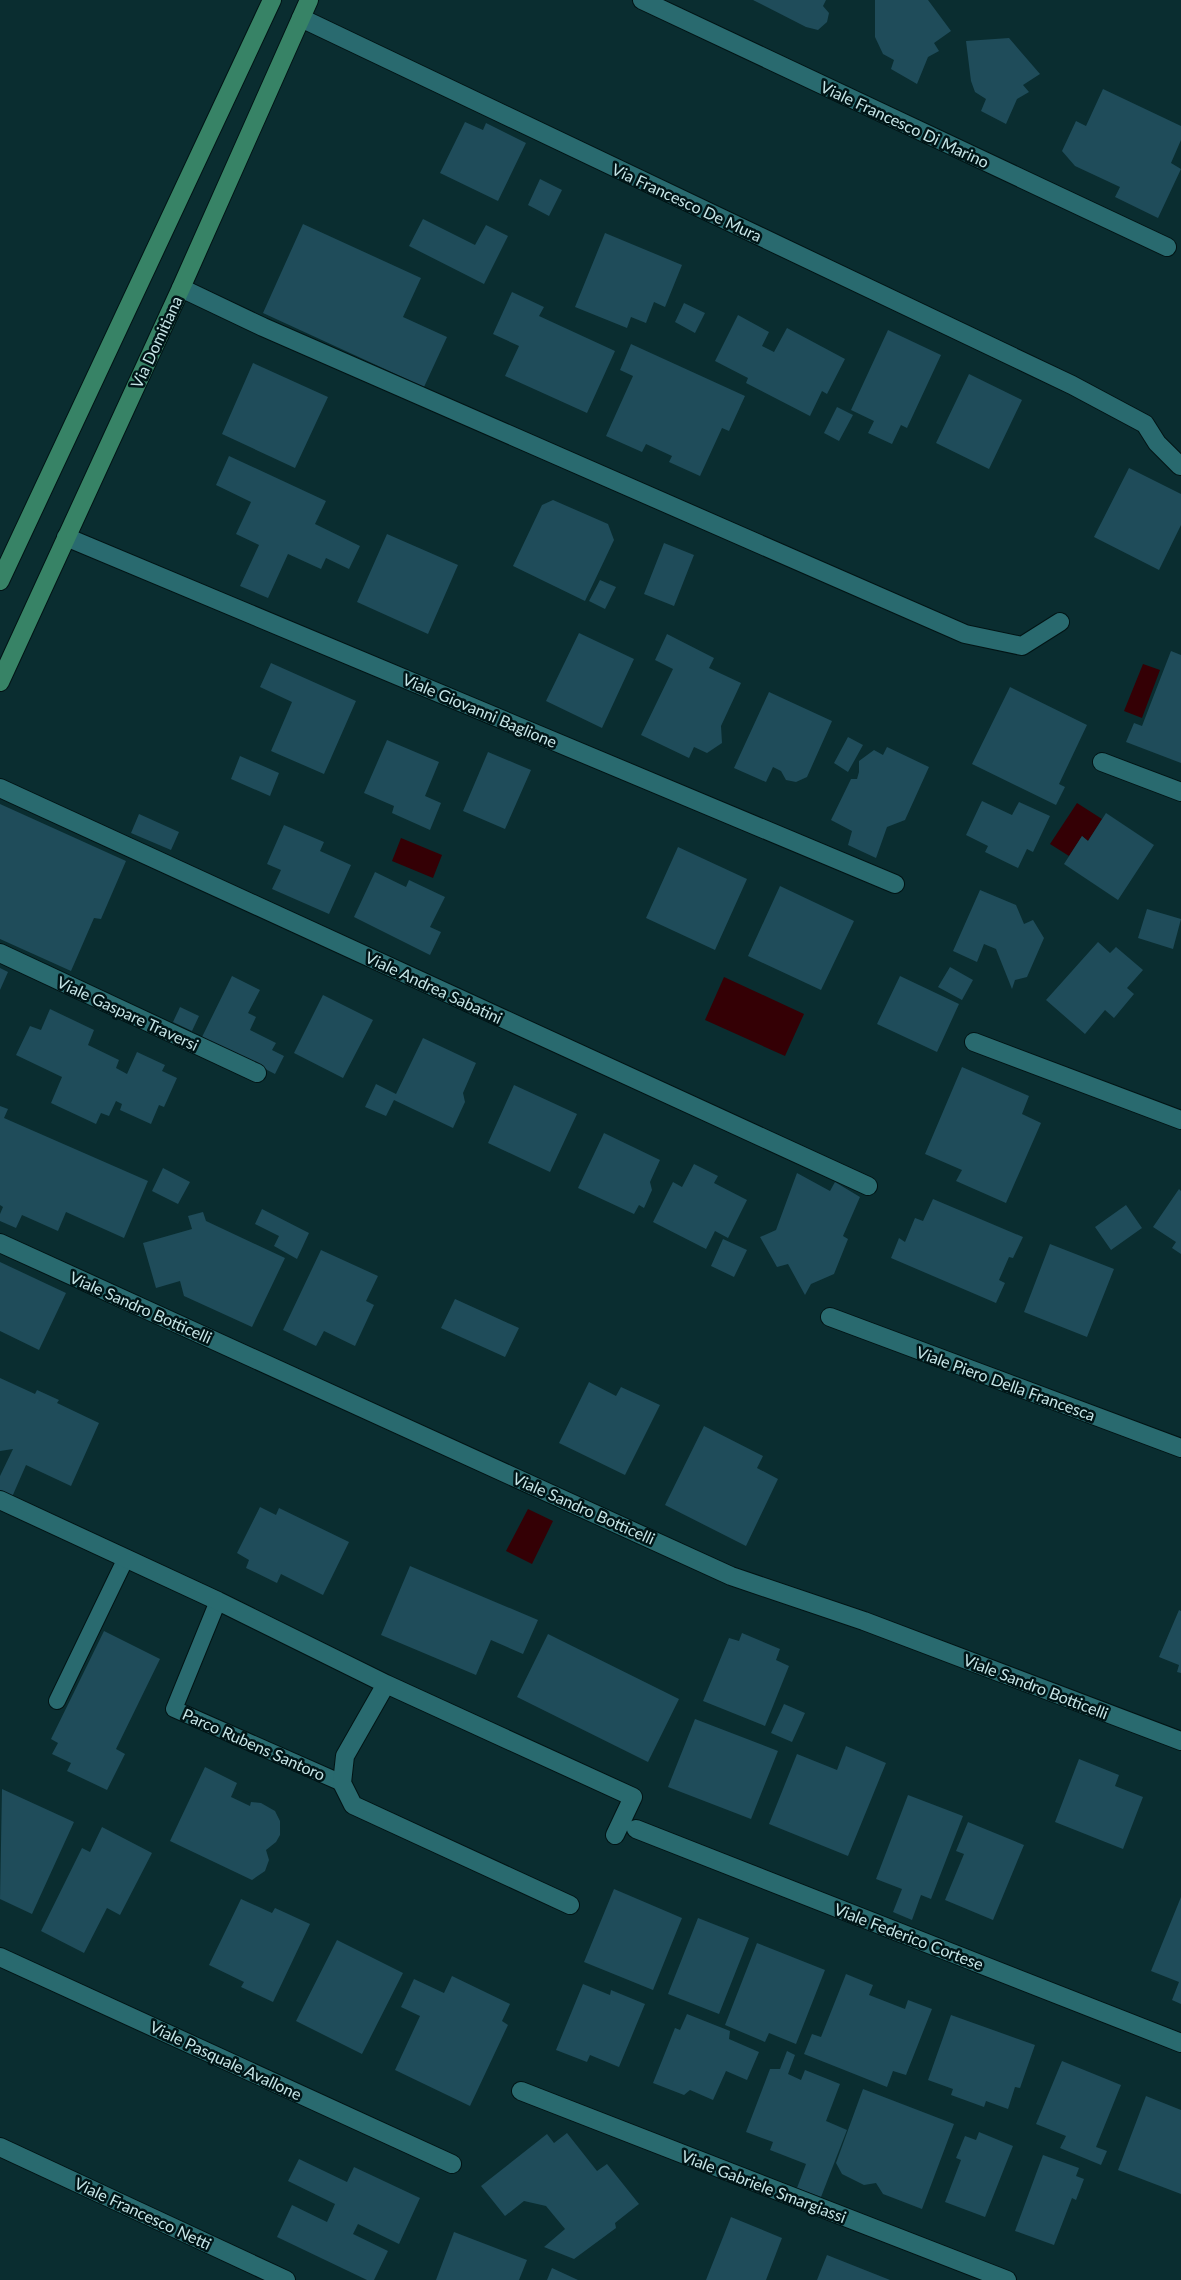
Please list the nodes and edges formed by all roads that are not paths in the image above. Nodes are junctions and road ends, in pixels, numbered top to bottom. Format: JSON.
{"nodes":[{"id":1,"x":272,"y":0,"type":"edge"},
{"id":2,"x":309,"y":0,"type":"edge"},
{"id":3,"x":642,"y":0,"type":"edge"},
{"id":4,"x":301,"y":18,"type":"junction"},
{"id":5,"x":1167,"y":248,"type":"dead end"},
{"id":6,"x":181,"y":288,"type":"junction"},
{"id":7,"x":1180,"y":466,"type":"edge"},
{"id":8,"x":66,"y":537,"type":"junction"},
{"id":9,"x":0,"y":581,"type":"edge"},
{"id":10,"x":1060,"y":622,"type":"dead end"},
{"id":11,"x":0,"y":682,"type":"edge"},
{"id":12,"x":1102,"y":762,"type":"dead end"},
{"id":13,"x":0,"y":788,"type":"edge"},
{"id":14,"x":1181,"y":792,"type":"edge"},
{"id":15,"x":895,"y":884,"type":"dead end"},
{"id":16,"x":0,"y":953,"type":"edge"},
{"id":17,"x":974,"y":1042,"type":"dead end"},
{"id":18,"x":256,"y":1072,"type":"dead end"},
{"id":19,"x":1181,"y":1120,"type":"edge"},
{"id":20,"x":868,"y":1186,"type":"dead end"},
{"id":21,"x":0,"y":1243,"type":"edge"},
{"id":22,"x":830,"y":1317,"type":"dead end"},
{"id":23,"x":1181,"y":1448,"type":"edge"},
{"id":24,"x":0,"y":1500,"type":"edge"},
{"id":25,"x":126,"y":1557,"type":"junction"},
{"id":26,"x":218,"y":1601,"type":"junction"},
{"id":27,"x":386,"y":1684,"type":"junction"},
{"id":28,"x":57,"y":1701,"type":"dead end"},
{"id":29,"x":1181,"y":1741,"type":"edge"},
{"id":30,"x":342,"y":1783,"type":"junction"},
{"id":31,"x":636,"y":1829,"type":"dead end"},
{"id":32,"x":615,"y":1835,"type":"dead end"},
{"id":33,"x":570,"y":1905,"type":"dead end"},
{"id":34,"x":0,"y":1957,"type":"edge"},
{"id":35,"x":1181,"y":2043,"type":"edge"},
{"id":36,"x":520,"y":2091,"type":"dead end"},
{"id":37,"x":0,"y":2147,"type":"edge"},
{"id":38,"x":452,"y":2164,"type":"dead end"},
{"id":39,"x":285,"y":2280,"type":"edge"},
{"id":40,"x":1007,"y":2280,"type":"edge"}],
"edges":[{"from":1,"to":9,"type":"main road"},
{"from":2,"to":4,"type":"main road","name":"Via Domitiana"},
{"from":3,"to":5,"type":"street","name":"Viale Francesco Di Marino"},
{"from":4,"to":6,"type":"main road","name":"Via Domitiana"},
{"from":4,"to":7,"type":"street","name":"Via Francesco De Mura"},
{"from":6,"to":8,"type":"main road","name":"Via Domitiana"},
{"from":6,"to":10,"type":"street"},
{"from":8,"to":11,"type":"main road","name":"Via Domitiana"},
{"from":8,"to":15,"type":"street","name":"Viale Giovanni Baglione"},
{"from":12,"to":14,"type":"street"},
{"from":13,"to":20,"type":"street","name":"Viale Andrea Sabatini"},
{"from":16,"to":18,"type":"street","name":"Viale Gaspare Traversi"},
{"from":17,"to":19,"type":"street"},
{"from":21,"to":29,"type":"street","name":"Viale Sandro Botticelli"},
{"from":22,"to":23,"type":"street","name":"Viale Piero Della Francesca"},
{"from":24,"to":25,"type":"street"},
{"from":25,"to":26,"type":"street"},
{"from":25,"to":28,"type":"lane"},
{"from":26,"to":27,"type":"street"},
{"from":26,"to":30,"type":"lane","name":"Parco Rubens Santoro"},
{"from":27,"to":30,"type":"street","name":"Parco Rubens Santoro"},
{"from":27,"to":32,"type":"street"},
{"from":30,"to":33,"type":"street","name":"Parco Rubens Santoro"},
{"from":31,"to":35,"type":"street","name":"Viale Federico Cortese"},
{"from":34,"to":38,"type":"street","name":"Viale Pasquale Avallone"},
{"from":36,"to":40,"type":"street","name":"Viale Gabriele Smargiassi"},
{"from":37,"to":39,"type":"street","name":"Viale Francesco Netti"}]}
